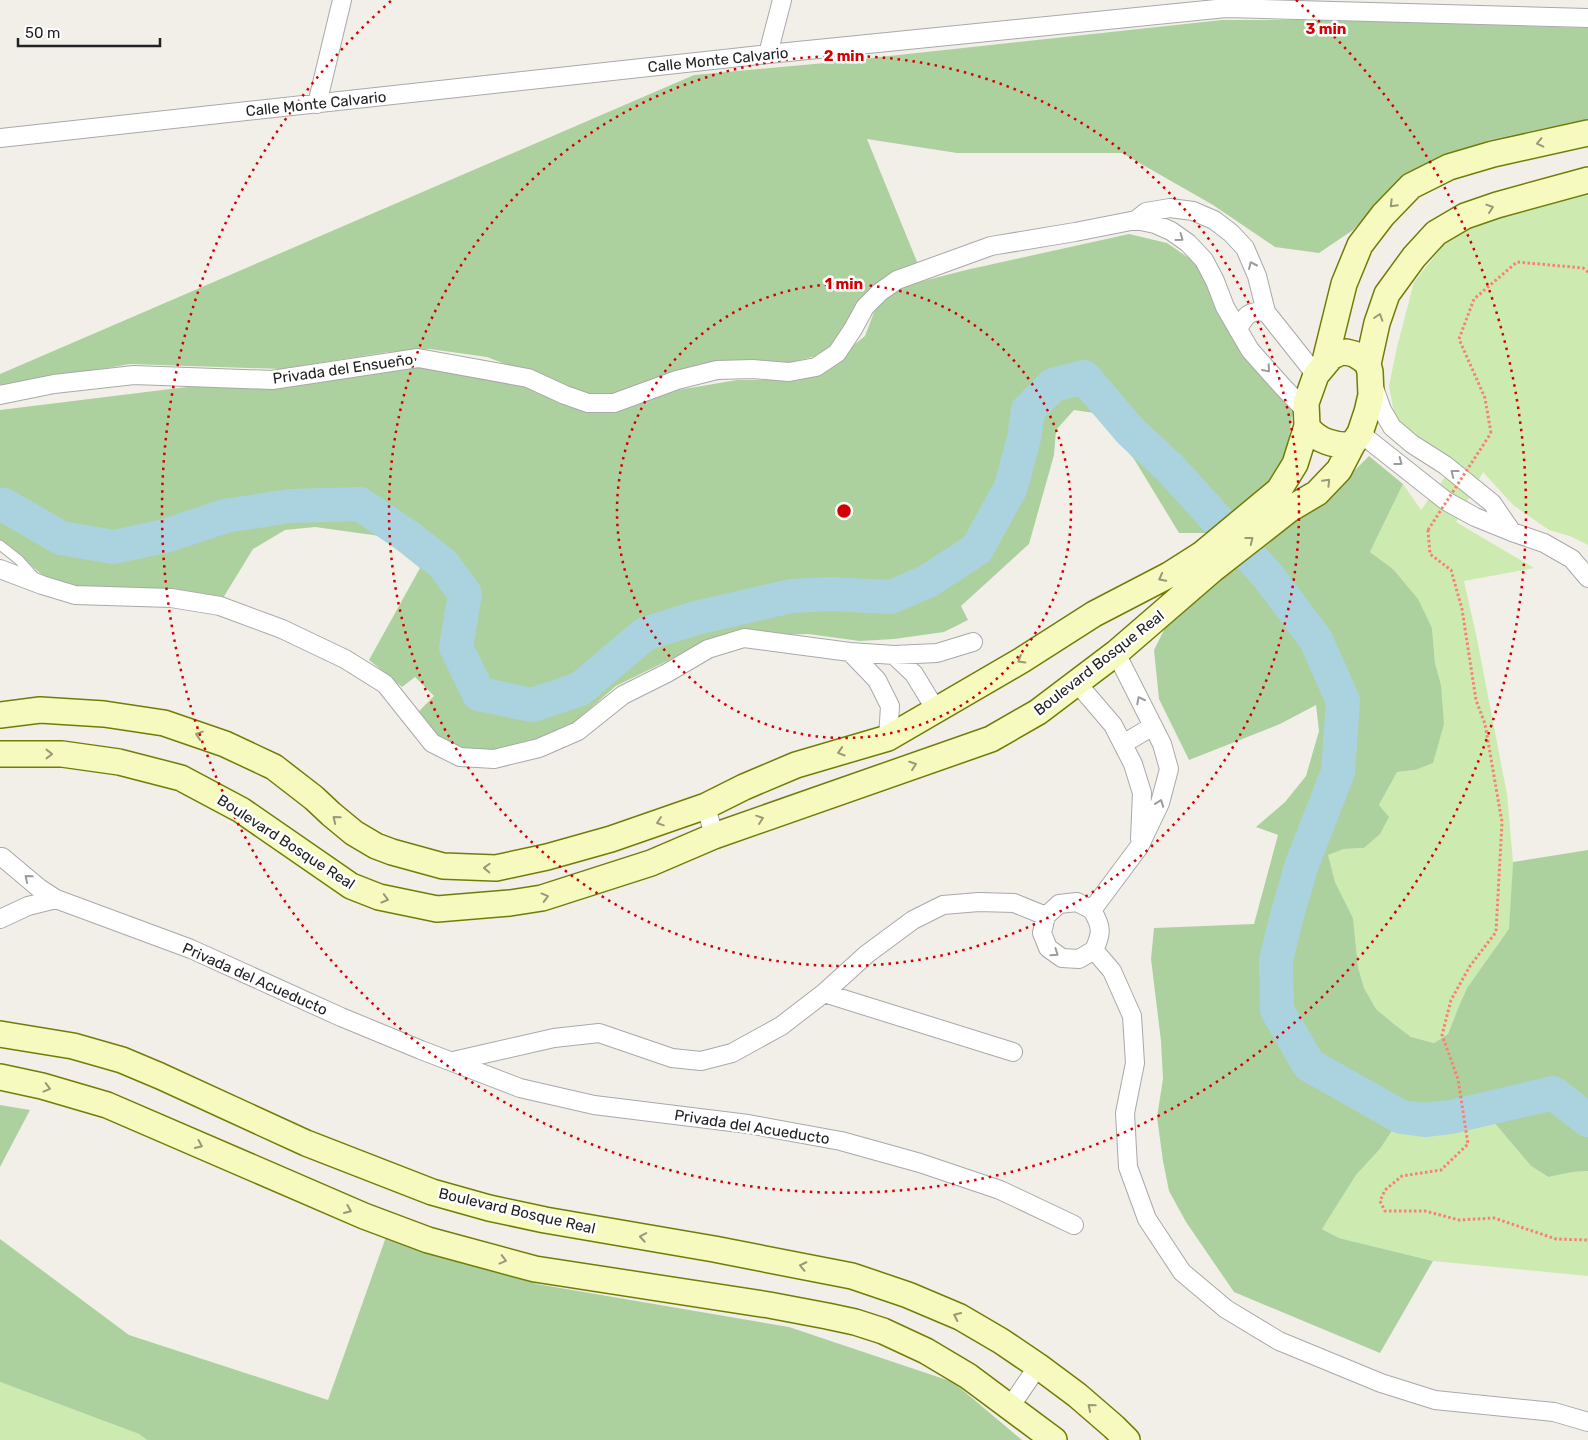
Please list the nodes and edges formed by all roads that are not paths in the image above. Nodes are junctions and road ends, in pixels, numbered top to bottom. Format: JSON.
{"nodes":[{"id":1,"x":342,"y":0,"type":"edge"},
{"id":2,"x":782,"y":0,"type":"edge"},
{"id":3,"x":1227,"y":4,"type":"edge"},
{"id":4,"x":1588,"y":18,"type":"edge"},
{"id":5,"x":768,"y":54,"type":"junction"},
{"id":6,"x":317,"y":104,"type":"junction"},
{"id":7,"x":1588,"y":134,"type":"edge"},
{"id":8,"x":0,"y":138,"type":"edge"},
{"id":9,"x":1588,"y":180,"type":"edge"},
{"id":10,"x":1136,"y":220,"type":"junction"},
{"id":11,"x":1266,"y":312,"type":"junction"},
{"id":12,"x":1238,"y":330,"type":"junction"},
{"id":13,"x":1320,"y":370,"type":"junction"},
{"id":14,"x":1369,"y":372,"type":"junction"},
{"id":15,"x":0,"y":395,"type":"edge"},
{"id":16,"x":1306,"y":418,"type":"junction"},
{"id":17,"x":1356,"y":439,"type":"junction"},
{"id":18,"x":1285,"y":500,"type":"junction"},
{"id":19,"x":1512,"y":532,"type":"junction"},
{"id":20,"x":0,"y":545,"type":"edge"},
{"id":21,"x":1207,"y":562,"type":"junction"},
{"id":22,"x":0,"y":569,"type":"edge"},
{"id":23,"x":1588,"y":578,"type":"edge"},
{"id":24,"x":42,"y":585,"type":"junction"},
{"id":25,"x":973,"y":642,"type":"dead end"},
{"id":26,"x":850,"y":652,"type":"junction"},
{"id":27,"x":1116,"y":653,"type":"junction"},
{"id":28,"x":894,"y":655,"type":"junction"},
{"id":29,"x":1077,"y":683,"type":"junction"},
{"id":30,"x":936,"y":710,"type":"junction"},
{"id":31,"x":0,"y":715,"type":"edge"},
{"id":32,"x":1153,"y":726,"type":"junction"},
{"id":33,"x":888,"y":738,"type":"junction"},
{"id":34,"x":1123,"y":744,"type":"junction"},
{"id":35,"x":0,"y":754,"type":"edge"},
{"id":36,"x":706,"y":806,"type":"junction"},
{"id":37,"x":714,"y":836,"type":"junction"},
{"id":38,"x":1139,"y":847,"type":"junction"},
{"id":39,"x":0,"y":857,"type":"edge"},
{"id":40,"x":56,"y":899,"type":"junction"},
{"id":41,"x":1092,"y":910,"type":"junction"},
{"id":42,"x":1046,"y":916,"type":"junction"},
{"id":43,"x":0,"y":919,"type":"edge"},
{"id":44,"x":1094,"y":950,"type":"junction"},
{"id":45,"x":824,"y":993,"type":"junction"},
{"id":46,"x":0,"y":1034,"type":"edge"},
{"id":47,"x":1013,"y":1052,"type":"dead end"},
{"id":48,"x":453,"y":1061,"type":"junction"},
{"id":49,"x":0,"y":1077,"type":"edge"},
{"id":50,"x":1074,"y":1225,"type":"dead end"},
{"id":51,"x":1038,"y":1366,"type":"junction"},
{"id":52,"x":1010,"y":1407,"type":"junction"},
{"id":53,"x":1588,"y":1422,"type":"edge"},
{"id":54,"x":1054,"y":1440,"type":"edge"},
{"id":55,"x":1127,"y":1440,"type":"edge"}],
"edges":[{"from":1,"to":6,"type":"street"},
{"from":2,"to":5,"type":"street"},
{"from":3,"to":4,"type":"street","name":"Calle Monte Calvario"},
{"from":3,"to":5,"type":"street","name":"Calle Monte Calvario"},
{"from":5,"to":6,"type":"street","name":"Calle Monte Calvario"},
{"from":6,"to":8,"type":"street","name":"Calle Monte Calvario"},
{"from":7,"to":13,"type":"street","one_way":true},
{"from":14,"to":9,"type":"street","one_way":true},
{"from":11,"to":10,"type":"street","name":"Privada del Ensueño","one_way":true},
{"from":10,"to":12,"type":"street","name":"Privada del Ensueño","one_way":true},
{"from":10,"to":15,"type":"street","name":"Privada del Ensueño"},
{"from":11,"to":12,"type":"street"},
{"from":11,"to":13,"type":"street","name":"Privada del Ensueño"},
{"from":12,"to":16,"type":"street","name":"Privada del Ensueño","one_way":true},
{"from":13,"to":14,"type":"street"},
{"from":13,"to":16,"type":"street"},
{"from":14,"to":17,"type":"street"},
{"from":19,"to":14,"type":"street","one_way":true},
{"from":16,"to":17,"type":"street"},
{"from":16,"to":18,"type":"street","name":"Boulevard Bosque Real"},
{"from":18,"to":17,"type":"street","name":"Boulevard Bosque Real","one_way":true},
{"from":17,"to":19,"type":"street","one_way":true},
{"from":18,"to":21,"type":"street","name":"Boulevard Bosque Real"},
{"from":19,"to":23,"type":"street"},
{"from":20,"to":24,"type":"lane"},
{"from":21,"to":27,"type":"street","name":"Boulevard Bosque Real"},
{"from":21,"to":30,"type":"street","name":"Boulevard Bosque Real","one_way":true},
{"from":22,"to":24,"type":"street"},
{"from":24,"to":26,"type":"street"},
{"from":25,"to":28,"type":"street"},
{"from":26,"to":28,"type":"street"},
{"from":26,"to":33,"type":"street"},
{"from":27,"to":29,"type":"street","name":"Boulevard Bosque Real"},
{"from":32,"to":27,"type":"street","one_way":true},
{"from":28,"to":30,"type":"street"},
{"from":29,"to":34,"type":"street"},
{"from":37,"to":29,"type":"street","name":"Boulevard Bosque Real","one_way":true},
{"from":30,"to":33,"type":"street","name":"Boulevard Bosque Real"},
{"from":36,"to":31,"type":"street","name":"Boulevard Bosque Real","one_way":true},
{"from":32,"to":34,"type":"street"},
{"from":38,"to":32,"type":"street","one_way":true},
{"from":33,"to":36,"type":"street","name":"Boulevard Bosque Real","one_way":true},
{"from":34,"to":38,"type":"street"},
{"from":35,"to":37,"type":"street","name":"Boulevard Bosque Real","one_way":true},
{"from":36,"to":37,"type":"street"},
{"from":38,"to":41,"type":"street"},
{"from":40,"to":39,"type":"street","name":"Privada del Acueducto","one_way":true},
{"from":40,"to":43,"type":"street"},
{"from":40,"to":48,"type":"street","name":"Privada del Acueducto"},
{"from":41,"to":42,"type":"street"},
{"from":41,"to":44,"type":"street"},
{"from":42,"to":44,"type":"street","one_way":true},
{"from":42,"to":45,"type":"street"},
{"from":44,"to":53,"type":"street"},
{"from":45,"to":47,"type":"street"},
{"from":45,"to":48,"type":"street"},
{"from":51,"to":46,"type":"street","name":"Boulevard Bosque Real","one_way":true},
{"from":48,"to":50,"type":"street","name":"Privada del Acueducto"},
{"from":49,"to":52,"type":"street","one_way":true},
{"from":51,"to":52,"type":"street"},
{"from":55,"to":51,"type":"street","name":"Boulevard Bosque Real","one_way":true},
{"from":52,"to":54,"type":"street"}]}
